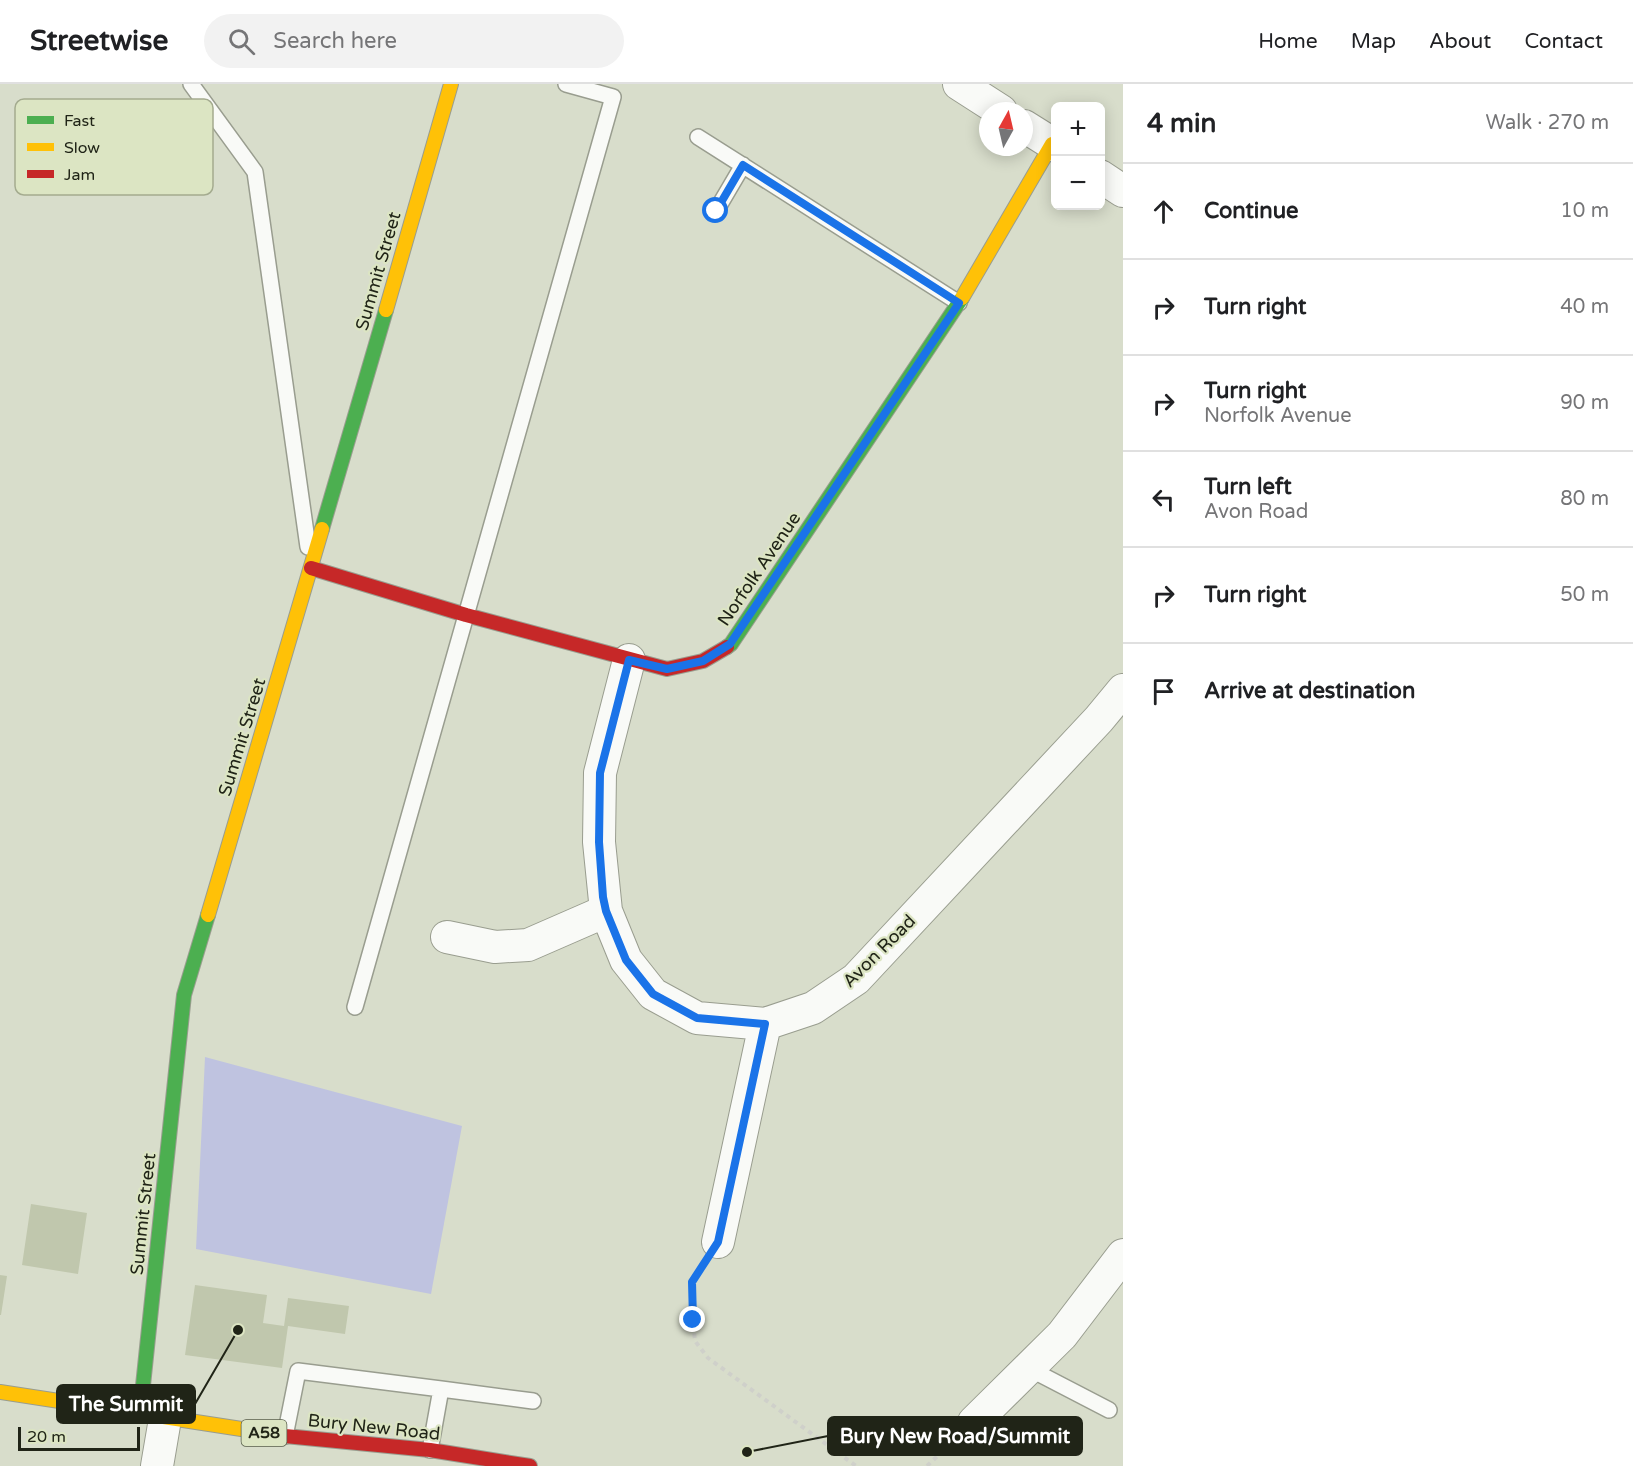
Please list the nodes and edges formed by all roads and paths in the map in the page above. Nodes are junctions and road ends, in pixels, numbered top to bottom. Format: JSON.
{"nodes":[{"id":1,"x":191,"y":84,"type":"edge"},
{"id":2,"x":450,"y":84,"type":"edge"},
{"id":3,"x":566,"y":84,"type":"edge"},
{"id":4,"x":959,"y":84,"type":"edge"},
{"id":5,"x":202,"y":99,"type":"edge"},
{"id":6,"x":987,"y":102,"type":"edge"},
{"id":7,"x":213,"y":114,"type":"edge"},
{"id":8,"x":1033,"y":132,"type":"edge"},
{"id":9,"x":698,"y":137,"type":"dead end"},
{"id":10,"x":1051,"y":143,"type":"edge"},
{"id":11,"x":1051,"y":150,"type":"edge"},
{"id":12,"x":743,"y":165,"type":"junction"},
{"id":13,"x":1105,"y":179,"type":"edge"},
{"id":14,"x":1123,"y":191,"type":"edge"},
{"id":15,"x":716,"y":211,"type":"dead end"},
{"id":16,"x":959,"y":303,"type":"junction"},
{"id":17,"x":311,"y":568,"type":"junction"},
{"id":18,"x":466,"y":615,"type":"junction"},
{"id":19,"x":629,"y":660,"type":"junction"},
{"id":20,"x":1123,"y":690,"type":"edge"},
{"id":21,"x":606,"y":911,"type":"junction"},
{"id":22,"x":447,"y":937,"type":"dead end"},
{"id":23,"x":355,"y":1008,"type":"dead end"},
{"id":24,"x":765,"y":1024,"type":"junction"},
{"id":25,"x":718,"y":1242,"type":"joint"},
{"id":26,"x":1123,"y":1255,"type":"edge"},
{"id":27,"x":1028,"y":1368,"type":"junction"},
{"id":28,"x":441,"y":1389,"type":"junction"},
{"id":29,"x":0,"y":1392,"type":"edge"},
{"id":30,"x":533,"y":1401,"type":"dead end"},
{"id":31,"x":1109,"y":1410,"type":"dead end"},
{"id":32,"x":152,"y":1416,"type":"junction"},
{"id":33,"x":974,"y":1422,"type":"dead end"},
{"id":34,"x":285,"y":1436,"type":"junction"},
{"id":35,"x":430,"y":1450,"type":"junction"},
{"id":36,"x":157,"y":1466,"type":"edge"},
{"id":37,"x":530,"y":1466,"type":"edge"},
{"id":38,"x":856,"y":1466,"type":"edge"}],
"edges":[{"from":1,"to":5,"type":"lane"},
{"from":2,"to":17,"type":"main road","name":"Summit Street"},
{"from":3,"to":18,"type":"lane"},
{"from":4,"to":6,"type":"street"},
{"from":7,"to":17,"type":"lane"},
{"from":8,"to":10,"type":"street"},
{"from":9,"to":12,"type":"lane"},
{"from":11,"to":16,"type":"main road","name":"Norfolk Avenue"},
{"from":12,"to":15,"type":"lane"},
{"from":12,"to":16,"type":"lane"},
{"from":13,"to":14,"type":"street"},
{"from":16,"to":19,"type":"main road","name":"Norfolk Avenue"},
{"from":17,"to":18,"type":"main road","name":"Norfolk Avenue"},
{"from":17,"to":32,"type":"main road","name":"Summit Street"},
{"from":18,"to":19,"type":"main road","name":"Norfolk Avenue"},
{"from":18,"to":23,"type":"lane"},
{"from":19,"to":21,"type":"street","name":"Avon Road"},
{"from":20,"to":24,"type":"street","name":"Avon Road"},
{"from":21,"to":22,"type":"street"},
{"from":21,"to":24,"type":"street","name":"Avon Road"},
{"from":24,"to":25,"type":"street"},
{"from":25,"to":38,"type":"path"},
{"from":26,"to":27,"type":"street"},
{"from":27,"to":31,"type":"lane"},
{"from":27,"to":33,"type":"street"},
{"from":28,"to":30,"type":"lane"},
{"from":28,"to":34,"type":"lane"},
{"from":28,"to":35,"type":"lane"},
{"from":29,"to":32,"type":"main road","name":"Bury New Road","number":"A58"},
{"from":32,"to":34,"type":"main road","name":"Bury New Road","number":"A58"},
{"from":32,"to":36,"type":"street"},
{"from":34,"to":35,"type":"main road","name":"Bury New Road","number":"A58"},
{"from":35,"to":37,"type":"main road","name":"Bury New Road","number":"A58"}]}
